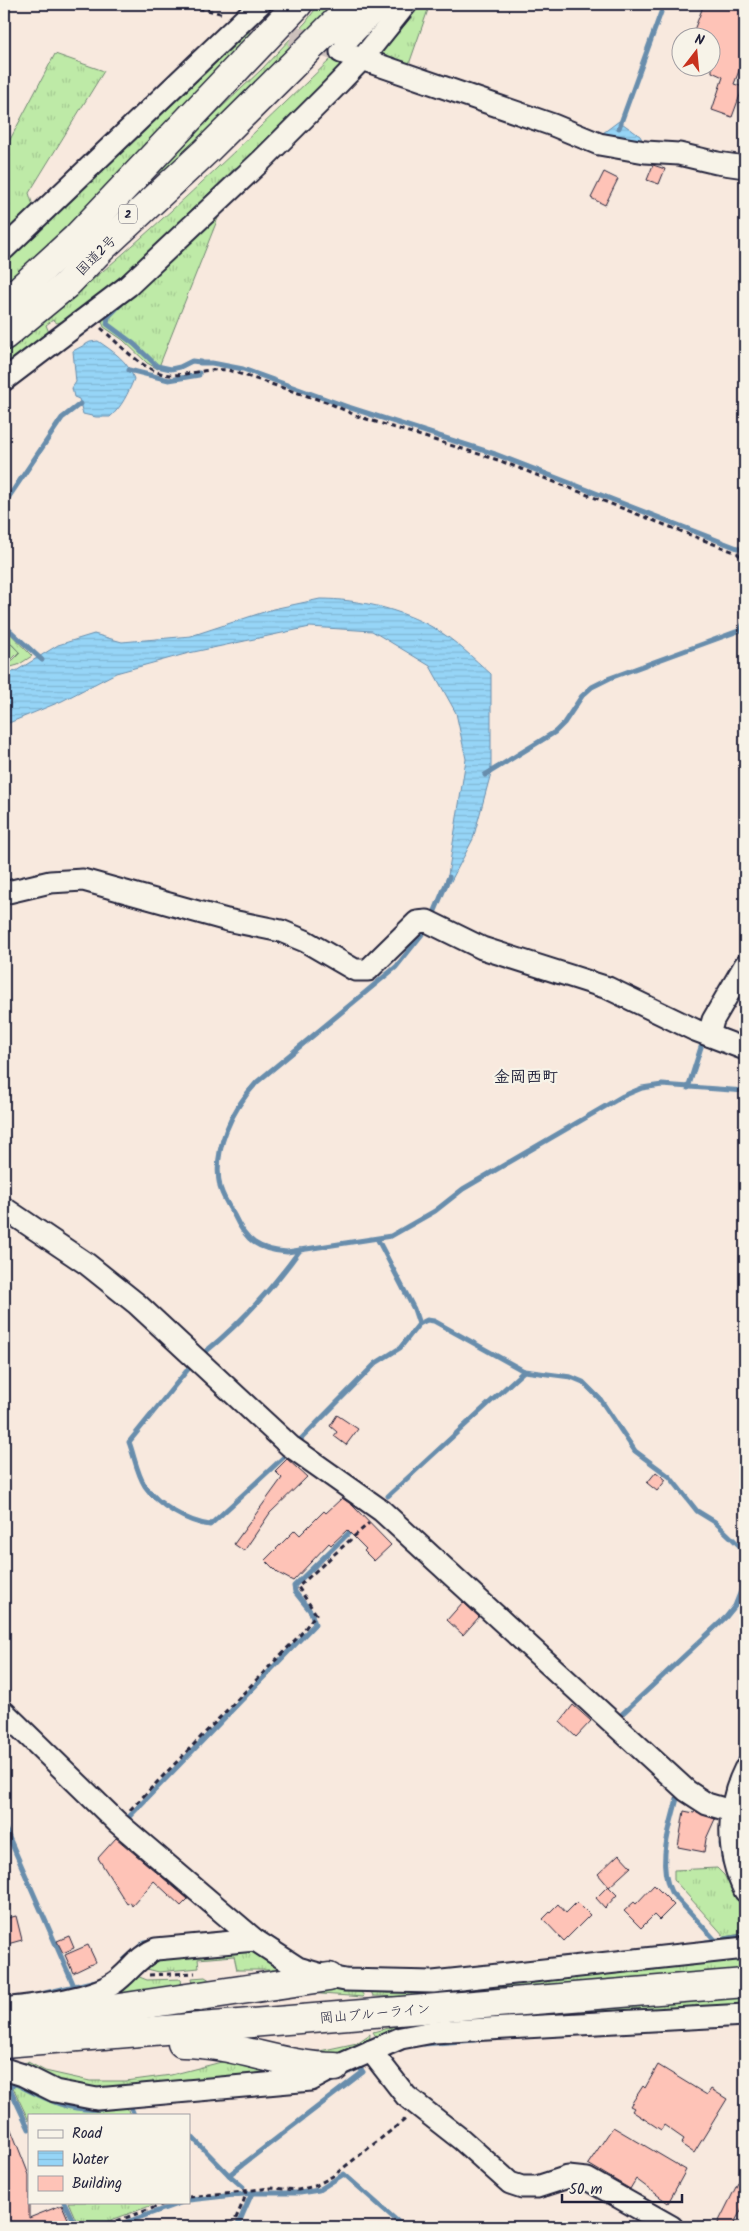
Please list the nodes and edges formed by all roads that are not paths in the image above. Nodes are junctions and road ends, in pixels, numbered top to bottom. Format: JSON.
{"nodes":[{"id":1,"x":260,"y":4,"type":"edge"},
{"id":2,"x":298,"y":4,"type":"edge"},
{"id":3,"x":354,"y":4,"type":"edge"},
{"id":4,"x":377,"y":4,"type":"edge"},
{"id":5,"x":406,"y":4,"type":"edge"},
{"id":6,"x":341,"y":52,"type":"tunnel mouth"},
{"id":7,"x":362,"y":59,"type":"junction"},
{"id":8,"x":249,"y":108,"type":"junction"},
{"id":9,"x":745,"y":167,"type":"edge"},
{"id":10,"x":4,"y":249,"type":"edge"},
{"id":11,"x":66,"y":285,"type":"junction"},
{"id":12,"x":4,"y":304,"type":"edge"},
{"id":13,"x":4,"y":318,"type":"edge"},
{"id":14,"x":4,"y":336,"type":"edge"},
{"id":15,"x":4,"y":380,"type":"edge"},
{"id":16,"x":4,"y":893,"type":"edge"},
{"id":17,"x":745,"y":965,"type":"edge"},
{"id":18,"x":709,"y":1035,"type":"junction"},
{"id":19,"x":745,"y":1049,"type":"edge"},
{"id":20,"x":4,"y":1208,"type":"edge"},
{"id":21,"x":4,"y":1712,"type":"edge"},
{"id":22,"x":745,"y":1769,"type":"edge"},
{"id":23,"x":731,"y":1811,"type":"junction"},
{"id":24,"x":745,"y":1891,"type":"edge"},
{"id":25,"x":255,"y":1940,"type":"junction"},
{"id":26,"x":745,"y":1948,"type":"edge"},
{"id":27,"x":329,"y":1977,"type":"junction"},
{"id":28,"x":745,"y":1983,"type":"edge"},
{"id":29,"x":4,"y":2009,"type":"edge"},
{"id":30,"x":745,"y":2015,"type":"edge"},
{"id":31,"x":4,"y":2025,"type":"edge"},
{"id":32,"x":44,"y":2040,"type":"junction"},
{"id":33,"x":4,"y":2043,"type":"edge"},
{"id":34,"x":375,"y":2057,"type":"junction"},
{"id":35,"x":335,"y":2067,"type":"junction"},
{"id":36,"x":4,"y":2069,"type":"edge"},
{"id":37,"x":672,"y":2227,"type":"edge"}],
"edges":[{"from":1,"to":10,"type":"street"},
{"from":2,"to":12,"type":"main road"},
{"from":3,"to":8,"type":"main road","name":"国道2号","number":"2"},
{"from":4,"to":11,"type":"main road"},
{"from":5,"to":7,"type":"street"},
{"from":6,"to":7,"type":"street"},
{"from":7,"to":9,"type":"street"},
{"from":7,"to":15,"type":"street"},
{"from":8,"to":11,"type":"main road","name":"国道2号","number":"2"},
{"from":8,"to":13,"type":"main road","name":"国道2号","number":"2"},
{"from":11,"to":14,"type":"main road","name":"国道2号","number":"2"},
{"from":16,"to":18,"type":"street"},
{"from":17,"to":18,"type":"street"},
{"from":18,"to":19,"type":"street"},
{"from":20,"to":23,"type":"street"},
{"from":21,"to":25,"type":"street"},
{"from":22,"to":23,"type":"street"},
{"from":23,"to":24,"type":"street"},
{"from":25,"to":27,"type":"street"},
{"from":25,"to":29,"type":"street"},
{"from":26,"to":27,"type":"street"},
{"from":27,"to":31,"type":"main road"},
{"from":28,"to":32,"type":"main road","name":"岡山ブルーライン"},
{"from":30,"to":34,"type":"street"},
{"from":32,"to":33,"type":"main road","name":"岡山ブルーライン"},
{"from":32,"to":35,"type":"main road"},
{"from":34,"to":35,"type":"street"},
{"from":34,"to":37,"type":"street"},
{"from":35,"to":36,"type":"street"}]}
